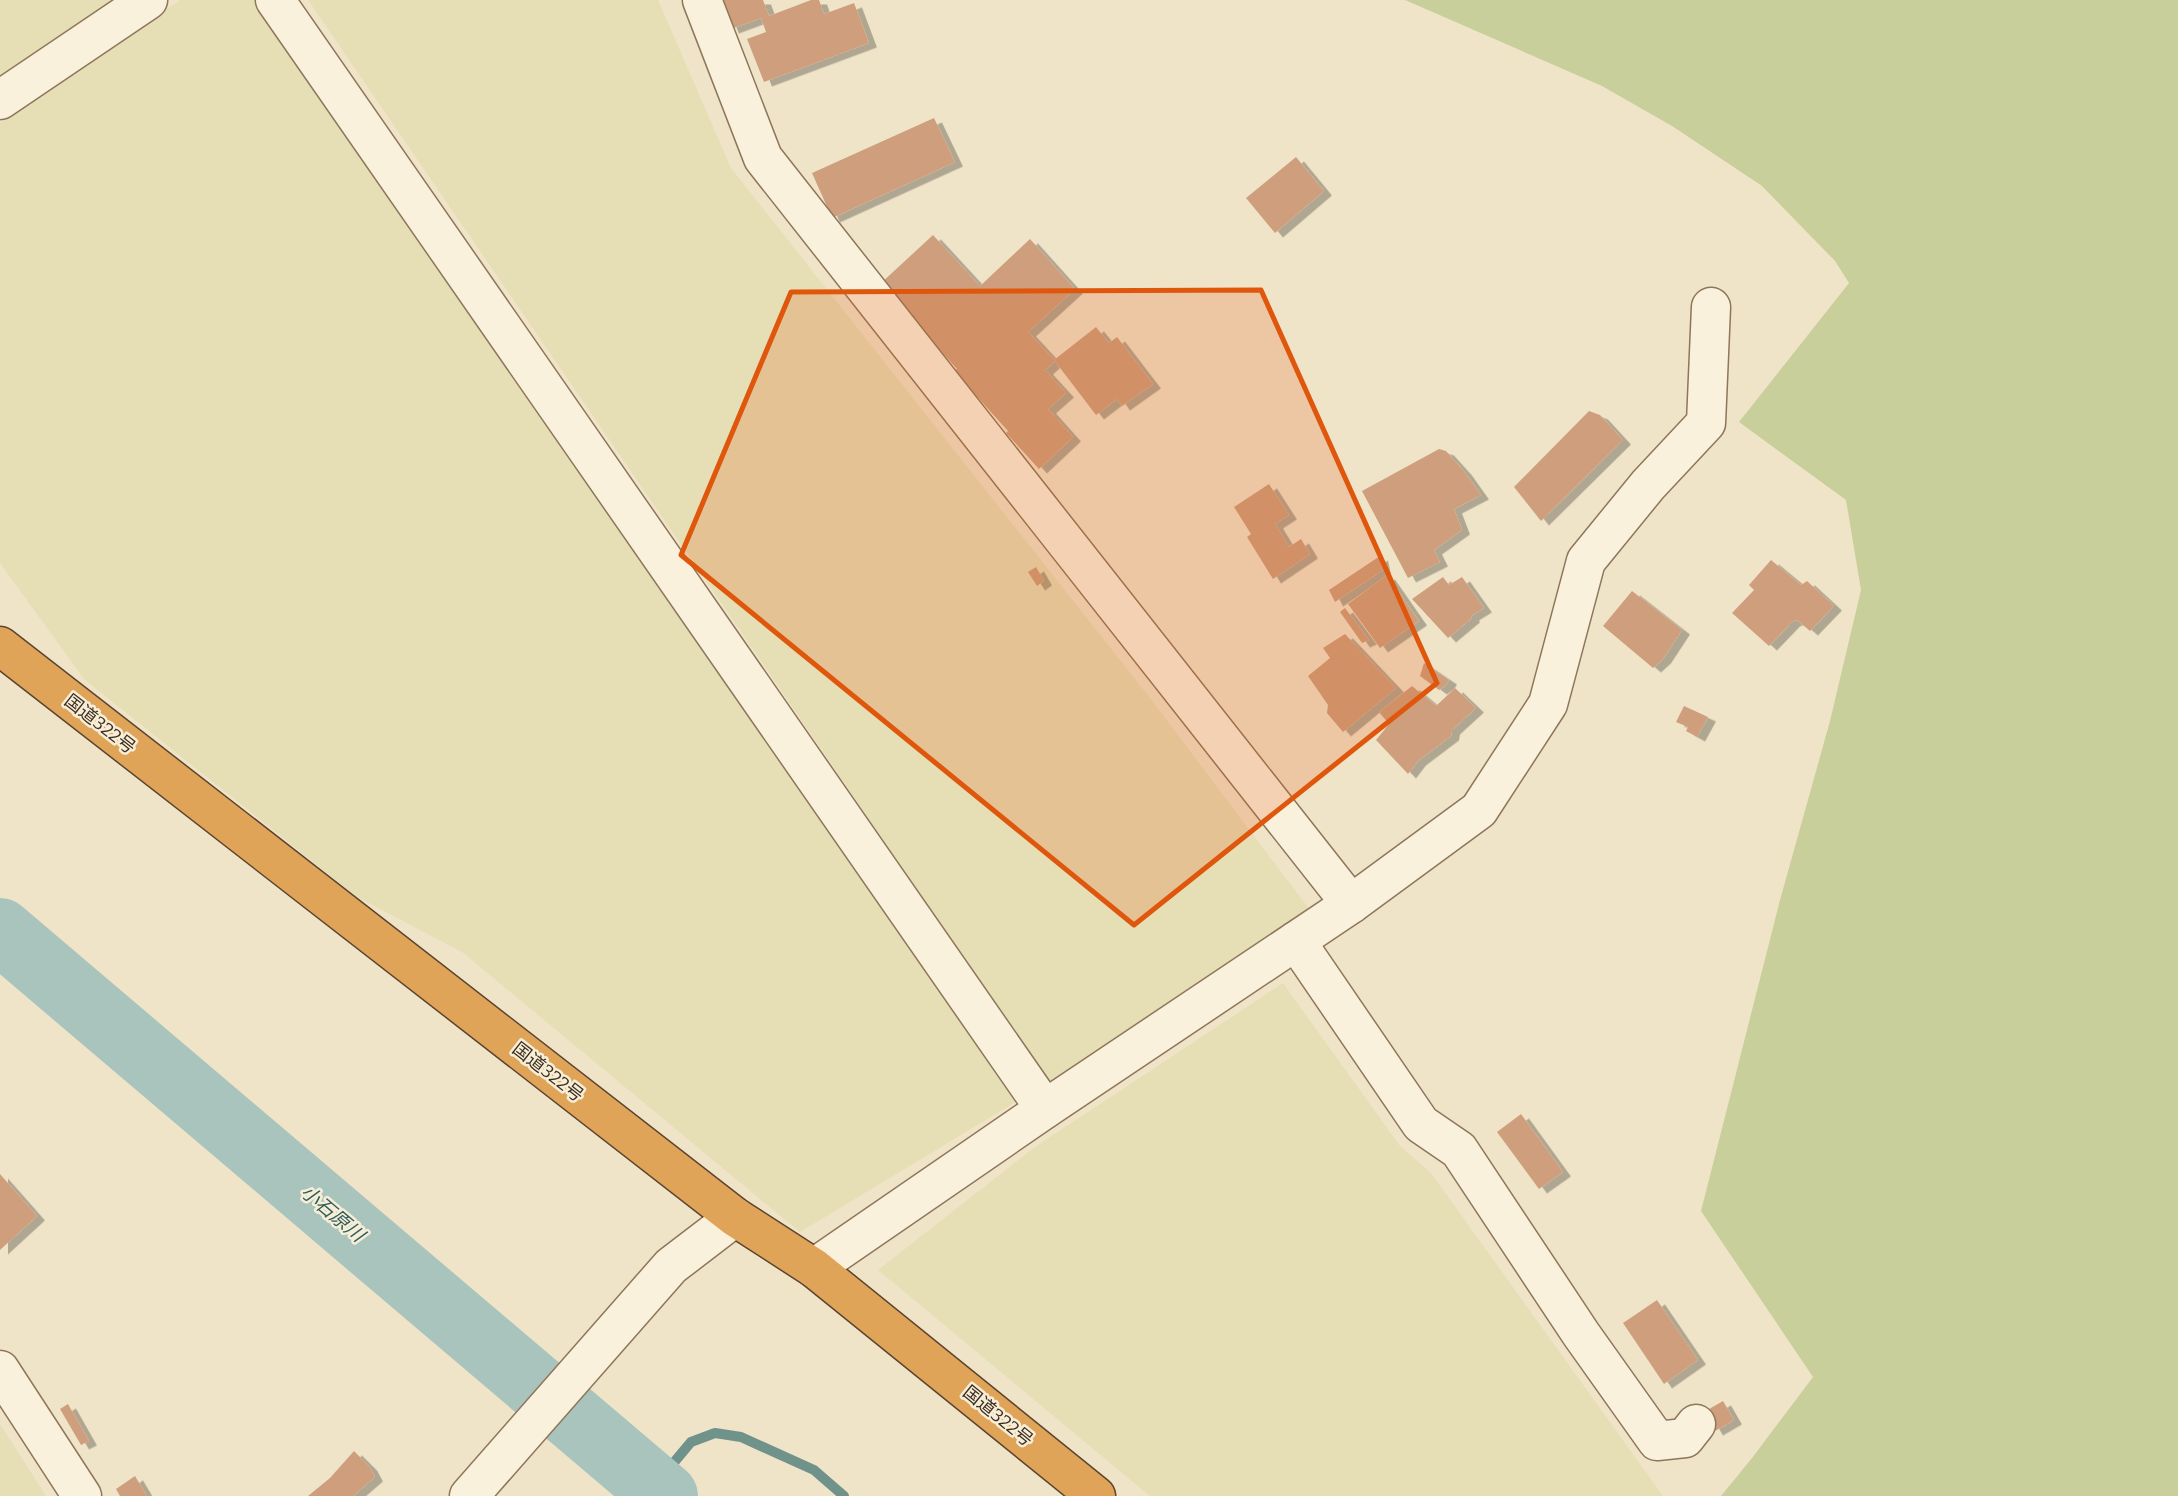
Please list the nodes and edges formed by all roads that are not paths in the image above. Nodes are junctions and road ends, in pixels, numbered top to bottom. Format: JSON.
{"nodes":[{"id":1,"x":148,"y":0,"type":"edge"},
{"id":2,"x":275,"y":0,"type":"edge"},
{"id":3,"x":702,"y":0,"type":"edge"},
{"id":4,"x":0,"y":100,"type":"edge"},
{"id":5,"x":1711,"y":307,"type":"dead end"},
{"id":6,"x":0,"y":646,"type":"edge"},
{"id":7,"x":1351,"y":904,"type":"junction"},
{"id":8,"x":1296,"y":941,"type":"junction"},
{"id":9,"x":1045,"y":1109,"type":"junction"},
{"id":10,"x":735,"y":1217,"type":"junction"},
{"id":11,"x":814,"y":1268,"type":"junction"},
{"id":12,"x":0,"y":1370,"type":"edge"},
{"id":13,"x":1696,"y":1424,"type":"dead end"},
{"id":14,"x":82,"y":1496,"type":"edge"},
{"id":15,"x":469,"y":1496,"type":"edge"},
{"id":16,"x":1096,"y":1496,"type":"edge"}],
"edges":[{"from":1,"to":4,"type":"street"},
{"from":2,"to":9,"type":"street"},
{"from":3,"to":7,"type":"street"},
{"from":5,"to":7,"type":"street"},
{"from":6,"to":10,"type":"highway","name":"国道322号"},
{"from":7,"to":8,"type":"street"},
{"from":8,"to":9,"type":"street"},
{"from":8,"to":13,"type":"street"},
{"from":9,"to":11,"type":"street"},
{"from":10,"to":11,"type":"highway","name":"国道322号"},
{"from":10,"to":15,"type":"street"},
{"from":11,"to":16,"type":"highway","name":"国道322号"},
{"from":12,"to":14,"type":"street"}]}
